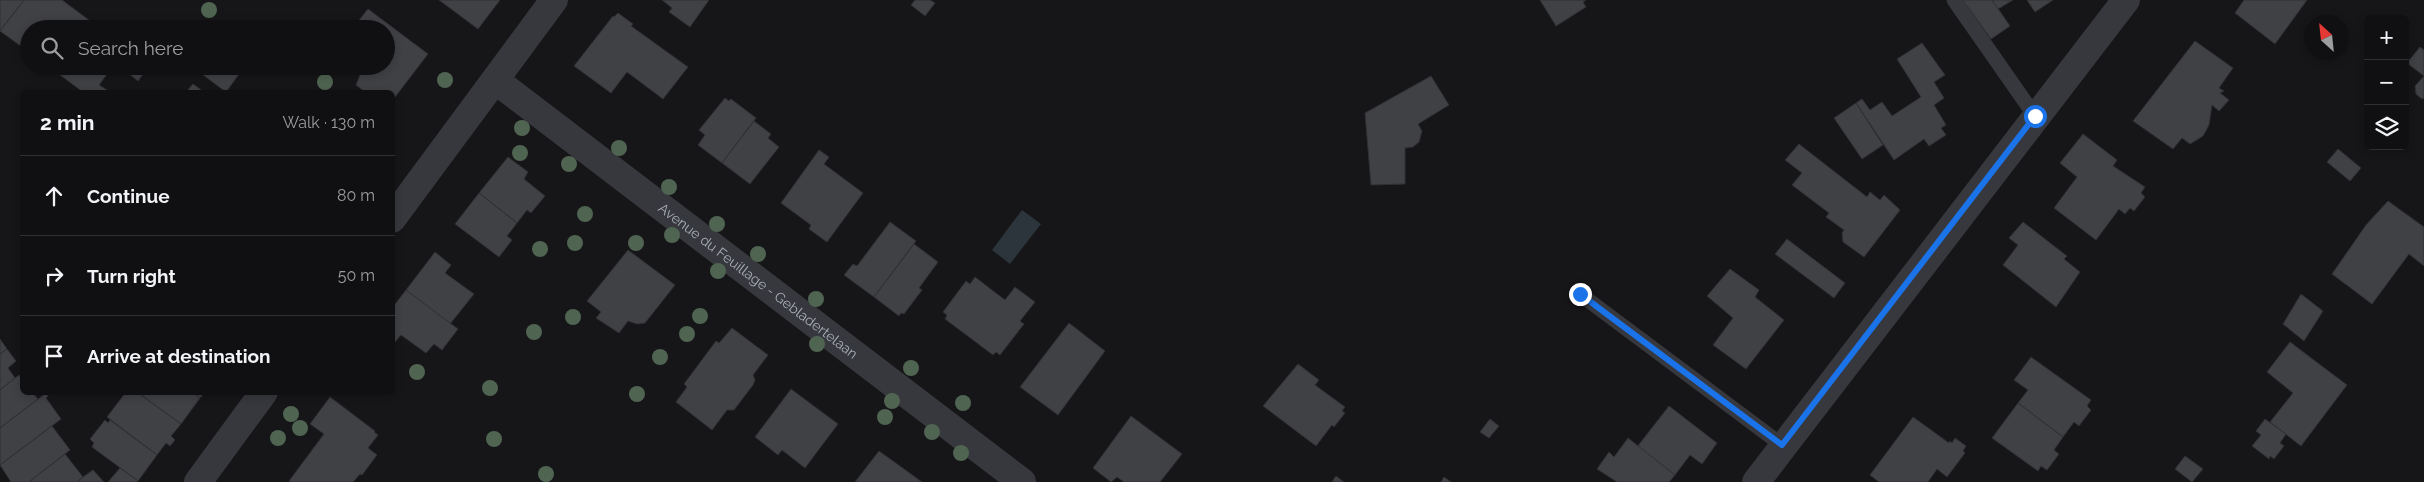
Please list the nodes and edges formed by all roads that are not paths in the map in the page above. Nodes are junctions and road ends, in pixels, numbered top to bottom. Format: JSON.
{"nodes":[{"id":1,"x":554,"y":0,"type":"edge"},
{"id":2,"x":1954,"y":0,"type":"edge"},
{"id":3,"x":2126,"y":0,"type":"edge"},
{"id":4,"x":495,"y":80,"type":"junction"},
{"id":5,"x":2035,"y":116,"type":"junction"},
{"id":6,"x":395,"y":215,"type":"edge"},
{"id":7,"x":1580,"y":294,"type":"dead end"},
{"id":8,"x":262,"y":395,"type":"edge"},
{"id":9,"x":1782,"y":445,"type":"junction"},
{"id":10,"x":198,"y":482,"type":"edge"},
{"id":11,"x":1022,"y":482,"type":"edge"},
{"id":12,"x":1756,"y":482,"type":"edge"}],
"edges":[{"from":1,"to":4,"type":"street"},
{"from":2,"to":5,"type":"lane"},
{"from":3,"to":5,"type":"street"},
{"from":4,"to":6,"type":"street"},
{"from":4,"to":11,"type":"street","name":"Avenue du Feuillage - Gebladertelaan"},
{"from":5,"to":9,"type":"street"},
{"from":7,"to":9,"type":"lane"},
{"from":8,"to":10,"type":"street"},
{"from":9,"to":12,"type":"street"}]}
